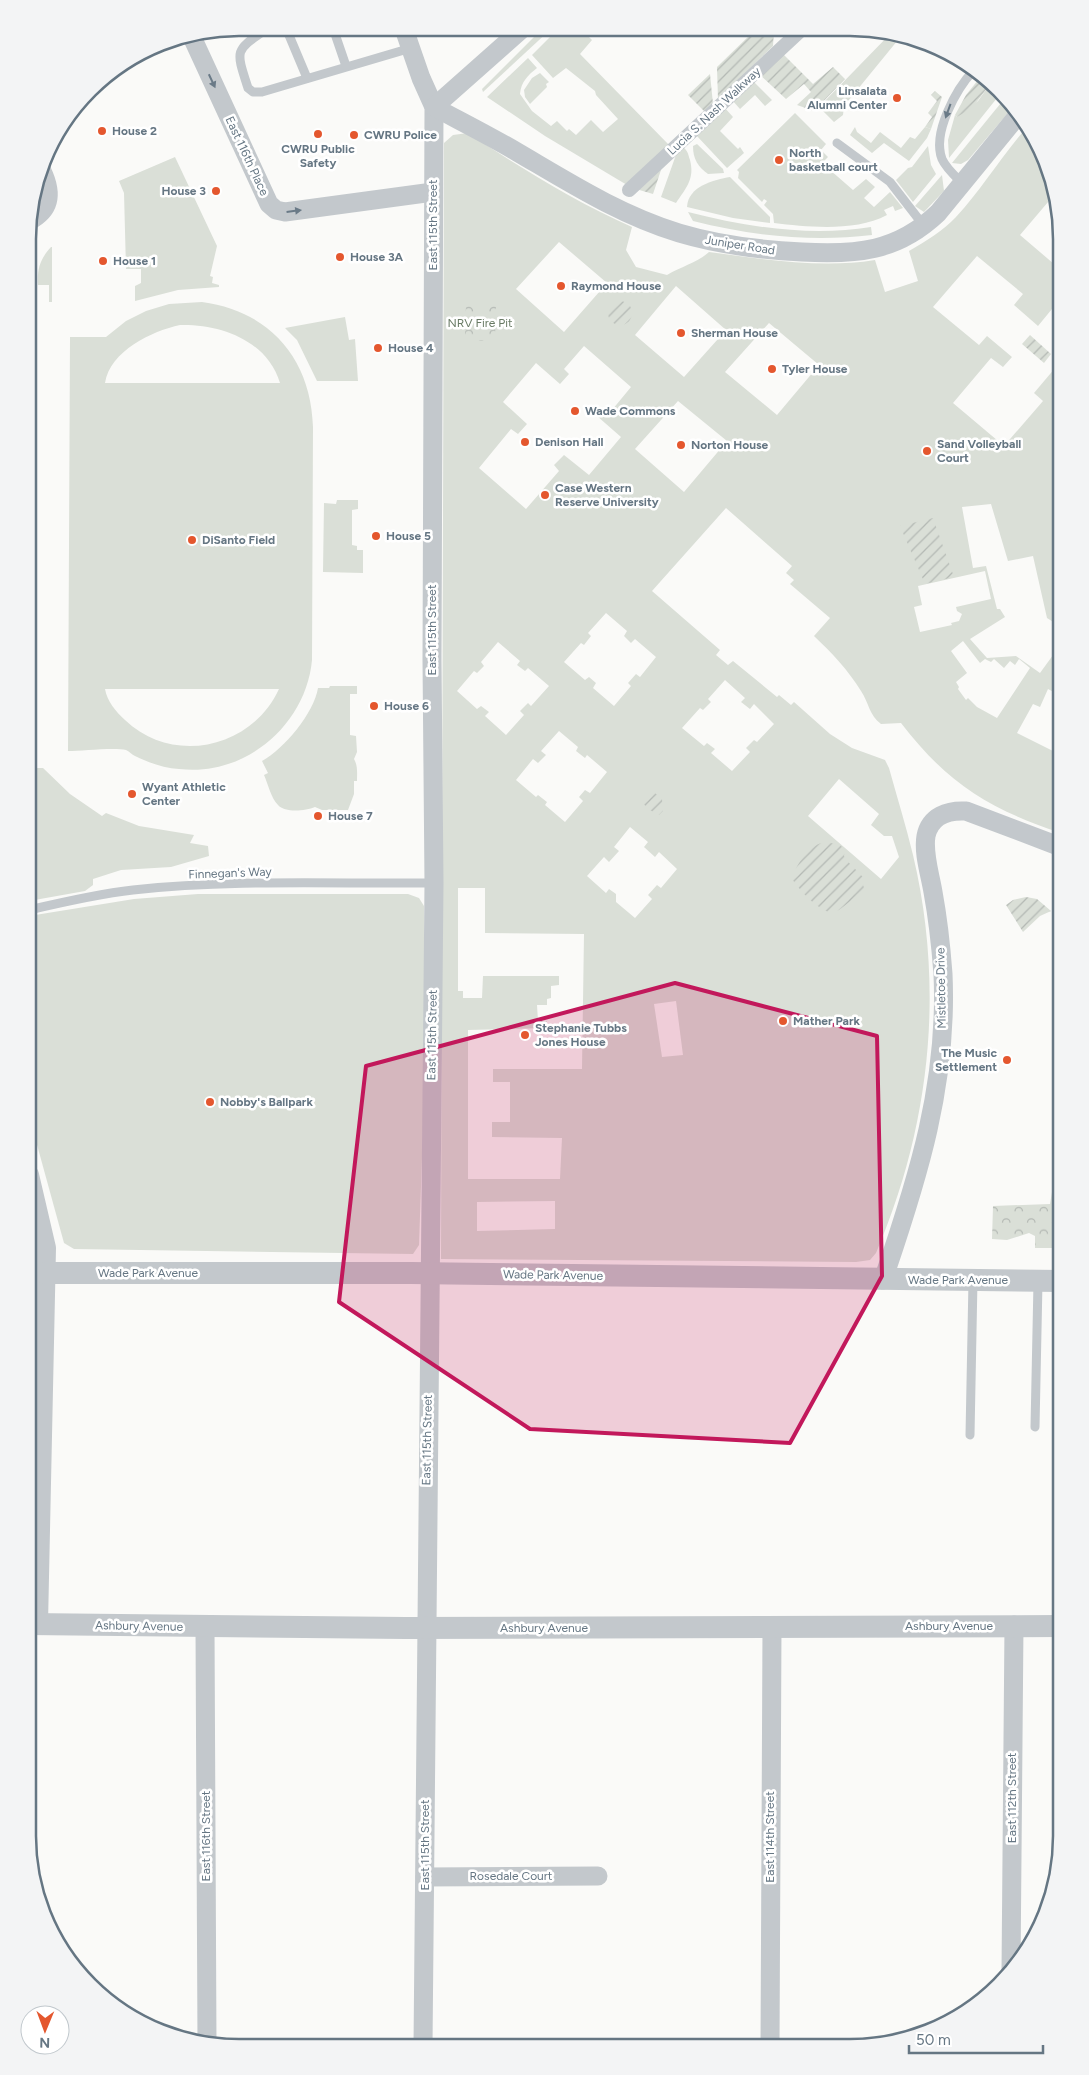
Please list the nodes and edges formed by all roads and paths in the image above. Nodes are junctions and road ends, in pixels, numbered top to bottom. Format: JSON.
{"nodes":[{"id":1,"x":257,"y":36,"type":"edge"},
{"id":2,"x":289,"y":36,"type":"edge"},
{"id":3,"x":336,"y":36,"type":"edge"},
{"id":4,"x":407,"y":36,"type":"edge"},
{"id":5,"x":514,"y":36,"type":"edge"},
{"id":6,"x":795,"y":36,"type":"edge"},
{"id":7,"x":194,"y":41,"type":"edge"},
{"id":8,"x":411,"y":48,"type":"junction"},
{"id":9,"x":346,"y":66,"type":"junction"},
{"id":10,"x":970,"y":76,"type":"edge"},
{"id":11,"x":307,"y":78,"type":"junction"},
{"id":12,"x":434,"y":107,"type":"junction"},
{"id":13,"x":1014,"y":120,"type":"edge"},
{"id":14,"x":837,"y":143,"type":"dead end"},
{"id":15,"x":46,"y":179,"type":"edge"},
{"id":16,"x":962,"y":183,"type":"junction"},
{"id":17,"x":629,"y":190,"type":"dead end"},
{"id":18,"x":433,"y":192,"type":"junction"},
{"id":19,"x":38,"y":214,"type":"edge"},
{"id":20,"x":925,"y":226,"type":"junction"},
{"id":21,"x":1053,"y":843,"type":"edge"},
{"id":22,"x":434,"y":883,"type":"junction"},
{"id":23,"x":36,"y":908,"type":"edge"},
{"id":24,"x":36,"y":1209,"type":"edge"},
{"id":25,"x":45,"y":1273,"type":"junction"},
{"id":26,"x":429,"y":1274,"type":"junction"},
{"id":27,"x":883,"y":1280,"type":"junction"},
{"id":28,"x":973,"y":1280,"type":"junction"},
{"id":29,"x":1038,"y":1281,"type":"junction"},
{"id":30,"x":1053,"y":1281,"type":"edge"},
{"id":31,"x":36,"y":1352,"type":"edge"},
{"id":32,"x":1035,"y":1427,"type":"dead end"},
{"id":33,"x":970,"y":1435,"type":"dead end"},
{"id":34,"x":36,"y":1624,"type":"edge"},
{"id":35,"x":1014,"y":1626,"type":"junction"},
{"id":36,"x":1053,"y":1626,"type":"edge"},
{"id":37,"x":205,"y":1627,"type":"junction"},
{"id":38,"x":772,"y":1627,"type":"junction"},
{"id":39,"x":425,"y":1628,"type":"junction"},
{"id":40,"x":598,"y":1876,"type":"dead end"},
{"id":41,"x":424,"y":1877,"type":"junction"},
{"id":42,"x":1011,"y":1959,"type":"edge"},
{"id":43,"x":208,"y":2036,"type":"edge"},
{"id":44,"x":423,"y":2039,"type":"edge"},
{"id":45,"x":770,"y":2039,"type":"edge"}],
"edges":[{"from":1,"to":11,"type":"lane"},
{"from":2,"to":11,"type":"lane"},
{"from":3,"to":9,"type":"lane"},
{"from":4,"to":8,"type":"street","name":"East 115th Street"},
{"from":5,"to":12,"type":"street"},
{"from":6,"to":17,"type":"street","name":"Lucia S. Nash Walkway"},
{"from":7,"to":18,"type":"street","name":"East 116th Place","one_way":true},
{"from":8,"to":9,"type":"lane"},
{"from":8,"to":12,"type":"street","name":"East 115th Street"},
{"from":9,"to":11,"type":"lane"},
{"from":10,"to":16,"type":"lane","one_way":true},
{"from":12,"to":18,"type":"street","name":"East 115th Street"},
{"from":12,"to":20,"type":"street","name":"Juniper Road"},
{"from":13,"to":16,"type":"street","name":"Juniper Road"},
{"from":14,"to":20,"type":"lane"},
{"from":15,"to":19,"type":"street"},
{"from":16,"to":20,"type":"street","name":"Juniper Road"},
{"from":18,"to":22,"type":"street","name":"East 115th Street"},
{"from":21,"to":27,"type":"street","name":"Mistletoe Drive"},
{"from":22,"to":23,"type":"lane","name":"Finnegan's Way"},
{"from":22,"to":26,"type":"street","name":"East 115th Street"},
{"from":24,"to":25,"type":"street"},
{"from":25,"to":26,"type":"street","name":"Wade Park Avenue"},
{"from":25,"to":31,"type":"street"},
{"from":26,"to":27,"type":"street","name":"Wade Park Avenue"},
{"from":26,"to":39,"type":"street","name":"East 115th Street"},
{"from":27,"to":28,"type":"street","name":"Wade Park Avenue"},
{"from":28,"to":29,"type":"street","name":"Wade Park Avenue"},
{"from":28,"to":33,"type":"lane"},
{"from":29,"to":30,"type":"street","name":"Wade Park Avenue"},
{"from":29,"to":32,"type":"lane"},
{"from":34,"to":37,"type":"street","name":"Ashbury Avenue"},
{"from":35,"to":36,"type":"street","name":"Ashbury Avenue"},
{"from":35,"to":38,"type":"street","name":"Ashbury Avenue"},
{"from":35,"to":42,"type":"street","name":"East 112th Street"},
{"from":37,"to":39,"type":"street","name":"Ashbury Avenue"},
{"from":37,"to":43,"type":"street","name":"East 116th Street"},
{"from":38,"to":39,"type":"street","name":"Ashbury Avenue"},
{"from":38,"to":45,"type":"street","name":"East 114th Street"},
{"from":39,"to":41,"type":"street","name":"East 115th Street"},
{"from":40,"to":41,"type":"street","name":"Rosedale Court"},
{"from":41,"to":44,"type":"street","name":"East 115th Street"}]}
